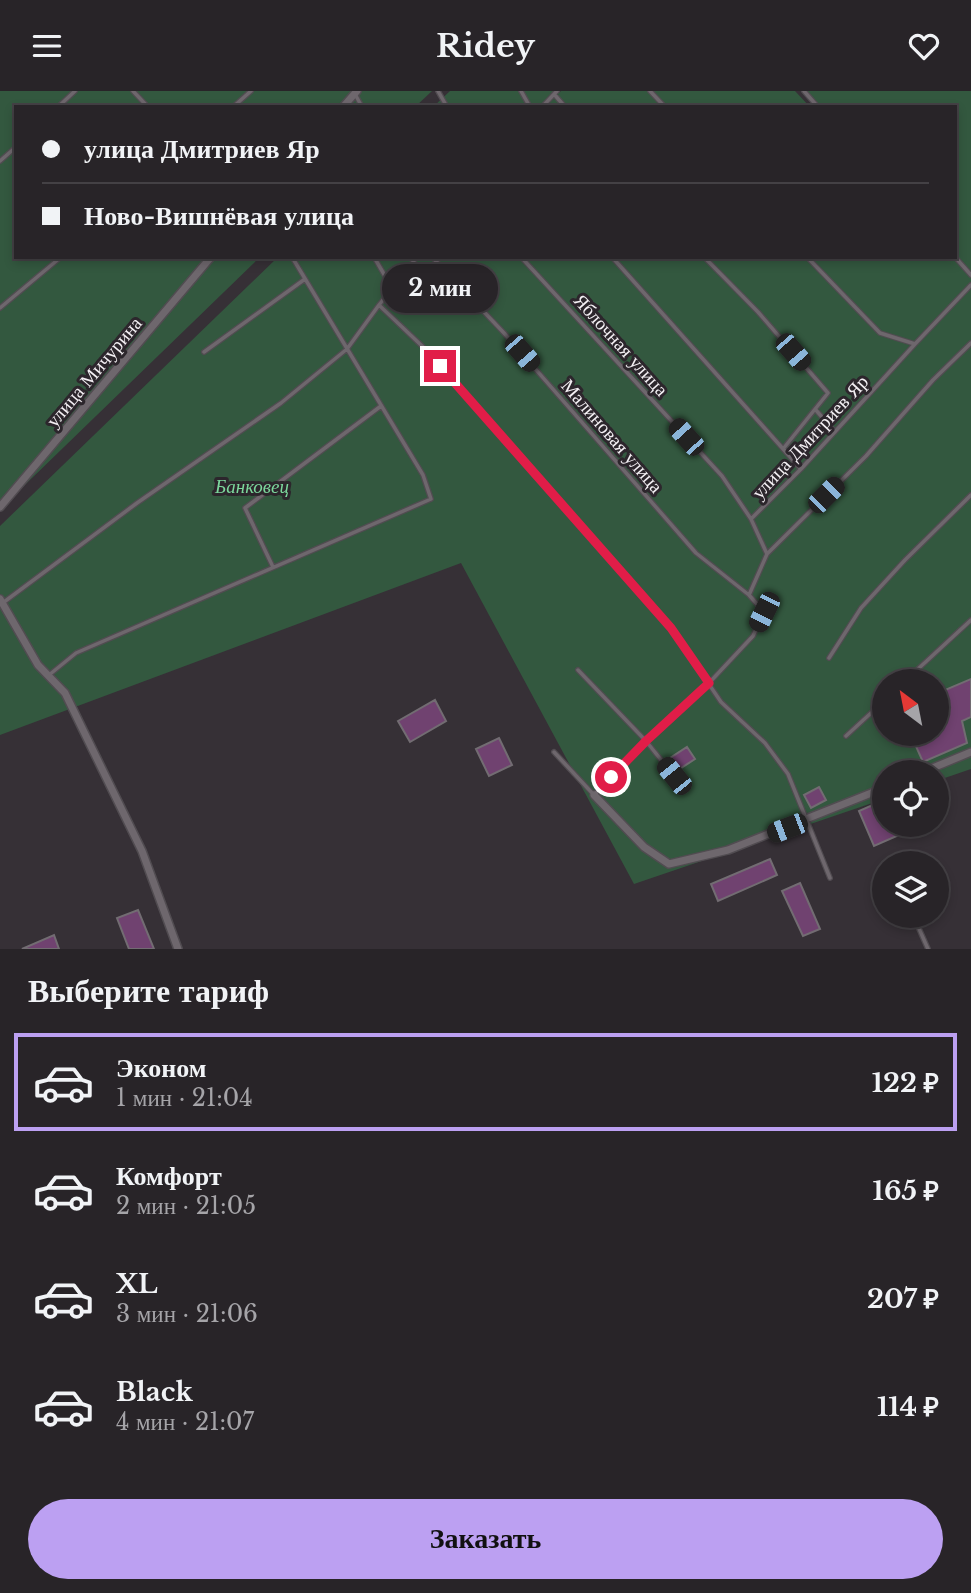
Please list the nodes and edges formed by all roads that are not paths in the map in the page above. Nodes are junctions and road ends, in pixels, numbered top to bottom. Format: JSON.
{"nodes":[{"id":1,"x":75,"y":91,"type":"edge"},
{"id":2,"x":133,"y":91,"type":"edge"},
{"id":3,"x":251,"y":91,"type":"edge"},
{"id":4,"x":650,"y":91,"type":"edge"},
{"id":5,"x":804,"y":91,"type":"edge"},
{"id":6,"x":60,"y":105,"type":"edge"},
{"id":7,"x":146,"y":105,"type":"edge"},
{"id":8,"x":235,"y":105,"type":"edge"},
{"id":9,"x":663,"y":105,"type":"edge"},
{"id":10,"x":816,"y":105,"type":"edge"},
{"id":11,"x":14,"y":148,"type":"edge"},
{"id":12,"x":0,"y":161,"type":"edge"},
{"id":13,"x":59,"y":259,"type":"edge"},
{"id":14,"x":209,"y":259,"type":"edge"},
{"id":15,"x":293,"y":259,"type":"edge"},
{"id":16,"x":375,"y":259,"type":"edge"},
{"id":17,"x":415,"y":259,"type":"edge"},
{"id":18,"x":434,"y":259,"type":"edge"},
{"id":19,"x":523,"y":259,"type":"edge"},
{"id":20,"x":614,"y":259,"type":"edge"},
{"id":21,"x":706,"y":259,"type":"edge"},
{"id":22,"x":809,"y":259,"type":"edge"},
{"id":23,"x":957,"y":259,"type":"edge"},
{"id":24,"x":971,"y":275,"type":"edge"},
{"id":25,"x":305,"y":279,"type":"junction"},
{"id":26,"x":971,"y":285,"type":"edge"},
{"id":27,"x":392,"y":288,"type":"junction"},
{"id":28,"x":379,"y":305,"type":"junction"},
{"id":29,"x":0,"y":308,"type":"edge"},
{"id":30,"x":971,"y":343,"type":"edge"},
{"id":31,"x":915,"y":344,"type":"junction"},
{"id":32,"x":347,"y":349,"type":"junction"},
{"id":33,"x":204,"y":352,"type":"dead end"},
{"id":34,"x":381,"y":406,"type":"junction"},
{"id":35,"x":815,"y":409,"type":"junction"},
{"id":36,"x":835,"y":432,"type":"junction"},
{"id":37,"x":783,"y":449,"type":"junction"},
{"id":38,"x":801,"y":469,"type":"junction"},
{"id":39,"x":971,"y":495,"type":"edge"},
{"id":40,"x":0,"y":507,"type":"edge"},
{"id":41,"x":751,"y":519,"type":"junction"},
{"id":42,"x":767,"y":554,"type":"junction"},
{"id":43,"x":273,"y":567,"type":"junction"},
{"id":44,"x":749,"y":595,"type":"junction"},
{"id":45,"x":1,"y":601,"type":"edge"},
{"id":46,"x":971,"y":619,"type":"edge"},
{"id":47,"x":830,"y":658,"type":"dead end"},
{"id":48,"x":918,"y":669,"type":"edge"},
{"id":49,"x":578,"y":670,"type":"dead end"},
{"id":50,"x":49,"y":675,"type":"junction"},
{"id":51,"x":709,"y":683,"type":"junction"},
{"id":52,"x":872,"y":712,"type":"edge"},
{"id":53,"x":846,"y":736,"type":"dead end"},
{"id":54,"x":646,"y":741,"type":"junction"},
{"id":55,"x":971,"y":751,"type":"edge"},
{"id":56,"x":554,"y":752,"type":"dead end"},
{"id":57,"x":949,"y":761,"type":"edge"},
{"id":58,"x":674,"y":776,"type":"dead end"},
{"id":59,"x":872,"y":793,"type":"edge"},
{"id":60,"x":594,"y":795,"type":"junction"},
{"id":61,"x":807,"y":821,"type":"junction"},
{"id":62,"x":830,"y":878,"type":"dead end"},
{"id":63,"x":919,"y":928,"type":"edge"},
{"id":64,"x":178,"y":949,"type":"edge"},
{"id":65,"x":928,"y":949,"type":"edge"}],
"edges":[{"from":1,"to":6,"type":"lane"},
{"from":2,"to":7,"type":"lane"},
{"from":3,"to":8,"type":"lane"},
{"from":4,"to":9,"type":"lane"},
{"from":5,"to":10,"type":"lane"},
{"from":11,"to":12,"type":"lane"},
{"from":13,"to":29,"type":"lane"},
{"from":14,"to":40,"type":"street","name":"улица Мичурина"},
{"from":15,"to":25,"type":"lane"},
{"from":16,"to":27,"type":"lane"},
{"from":17,"to":27,"type":"lane"},
{"from":18,"to":44,"type":"lane","name":"Малиновая улица"},
{"from":19,"to":41,"type":"lane","name":"Яблочная улица"},
{"from":20,"to":37,"type":"lane"},
{"from":21,"to":35,"type":"lane"},
{"from":22,"to":31,"type":"lane"},
{"from":23,"to":24,"type":"lane"},
{"from":25,"to":32,"type":"lane"},
{"from":25,"to":33,"type":"lane"},
{"from":26,"to":31,"type":"lane","name":"улица Дмитриев Яр"},
{"from":27,"to":28,"type":"lane"},
{"from":28,"to":32,"type":"lane"},
{"from":28,"to":51,"type":"lane"},
{"from":30,"to":42,"type":"lane"},
{"from":31,"to":36,"type":"lane","name":"улица Дмитриев Яр"},
{"from":32,"to":34,"type":"lane"},
{"from":32,"to":45,"type":"lane"},
{"from":34,"to":43,"type":"lane"},
{"from":34,"to":43,"type":"lane"},
{"from":35,"to":36,"type":"lane"},
{"from":35,"to":37,"type":"lane"},
{"from":36,"to":38,"type":"lane","name":"улица Дмитриев Яр"},
{"from":37,"to":38,"type":"lane"},
{"from":38,"to":41,"type":"lane","name":"улица Дмитриев Яр"},
{"from":39,"to":47,"type":"lane"},
{"from":41,"to":42,"type":"lane","name":"улица Дмитриев Яр"},
{"from":42,"to":44,"type":"lane"},
{"from":43,"to":50,"type":"lane"},
{"from":44,"to":51,"type":"lane"},
{"from":45,"to":50,"type":"street"},
{"from":46,"to":48,"type":"lane"},
{"from":49,"to":54,"type":"lane"},
{"from":50,"to":64,"type":"street"},
{"from":51,"to":54,"type":"lane"},
{"from":51,"to":61,"type":"lane"},
{"from":52,"to":53,"type":"lane"},
{"from":54,"to":58,"type":"lane"},
{"from":54,"to":60,"type":"lane"},
{"from":55,"to":57,"type":"street"},
{"from":56,"to":60,"type":"lane"},
{"from":59,"to":61,"type":"street"},
{"from":60,"to":61,"type":"street"},
{"from":61,"to":62,"type":"lane"},
{"from":63,"to":65,"type":"lane"}]}
